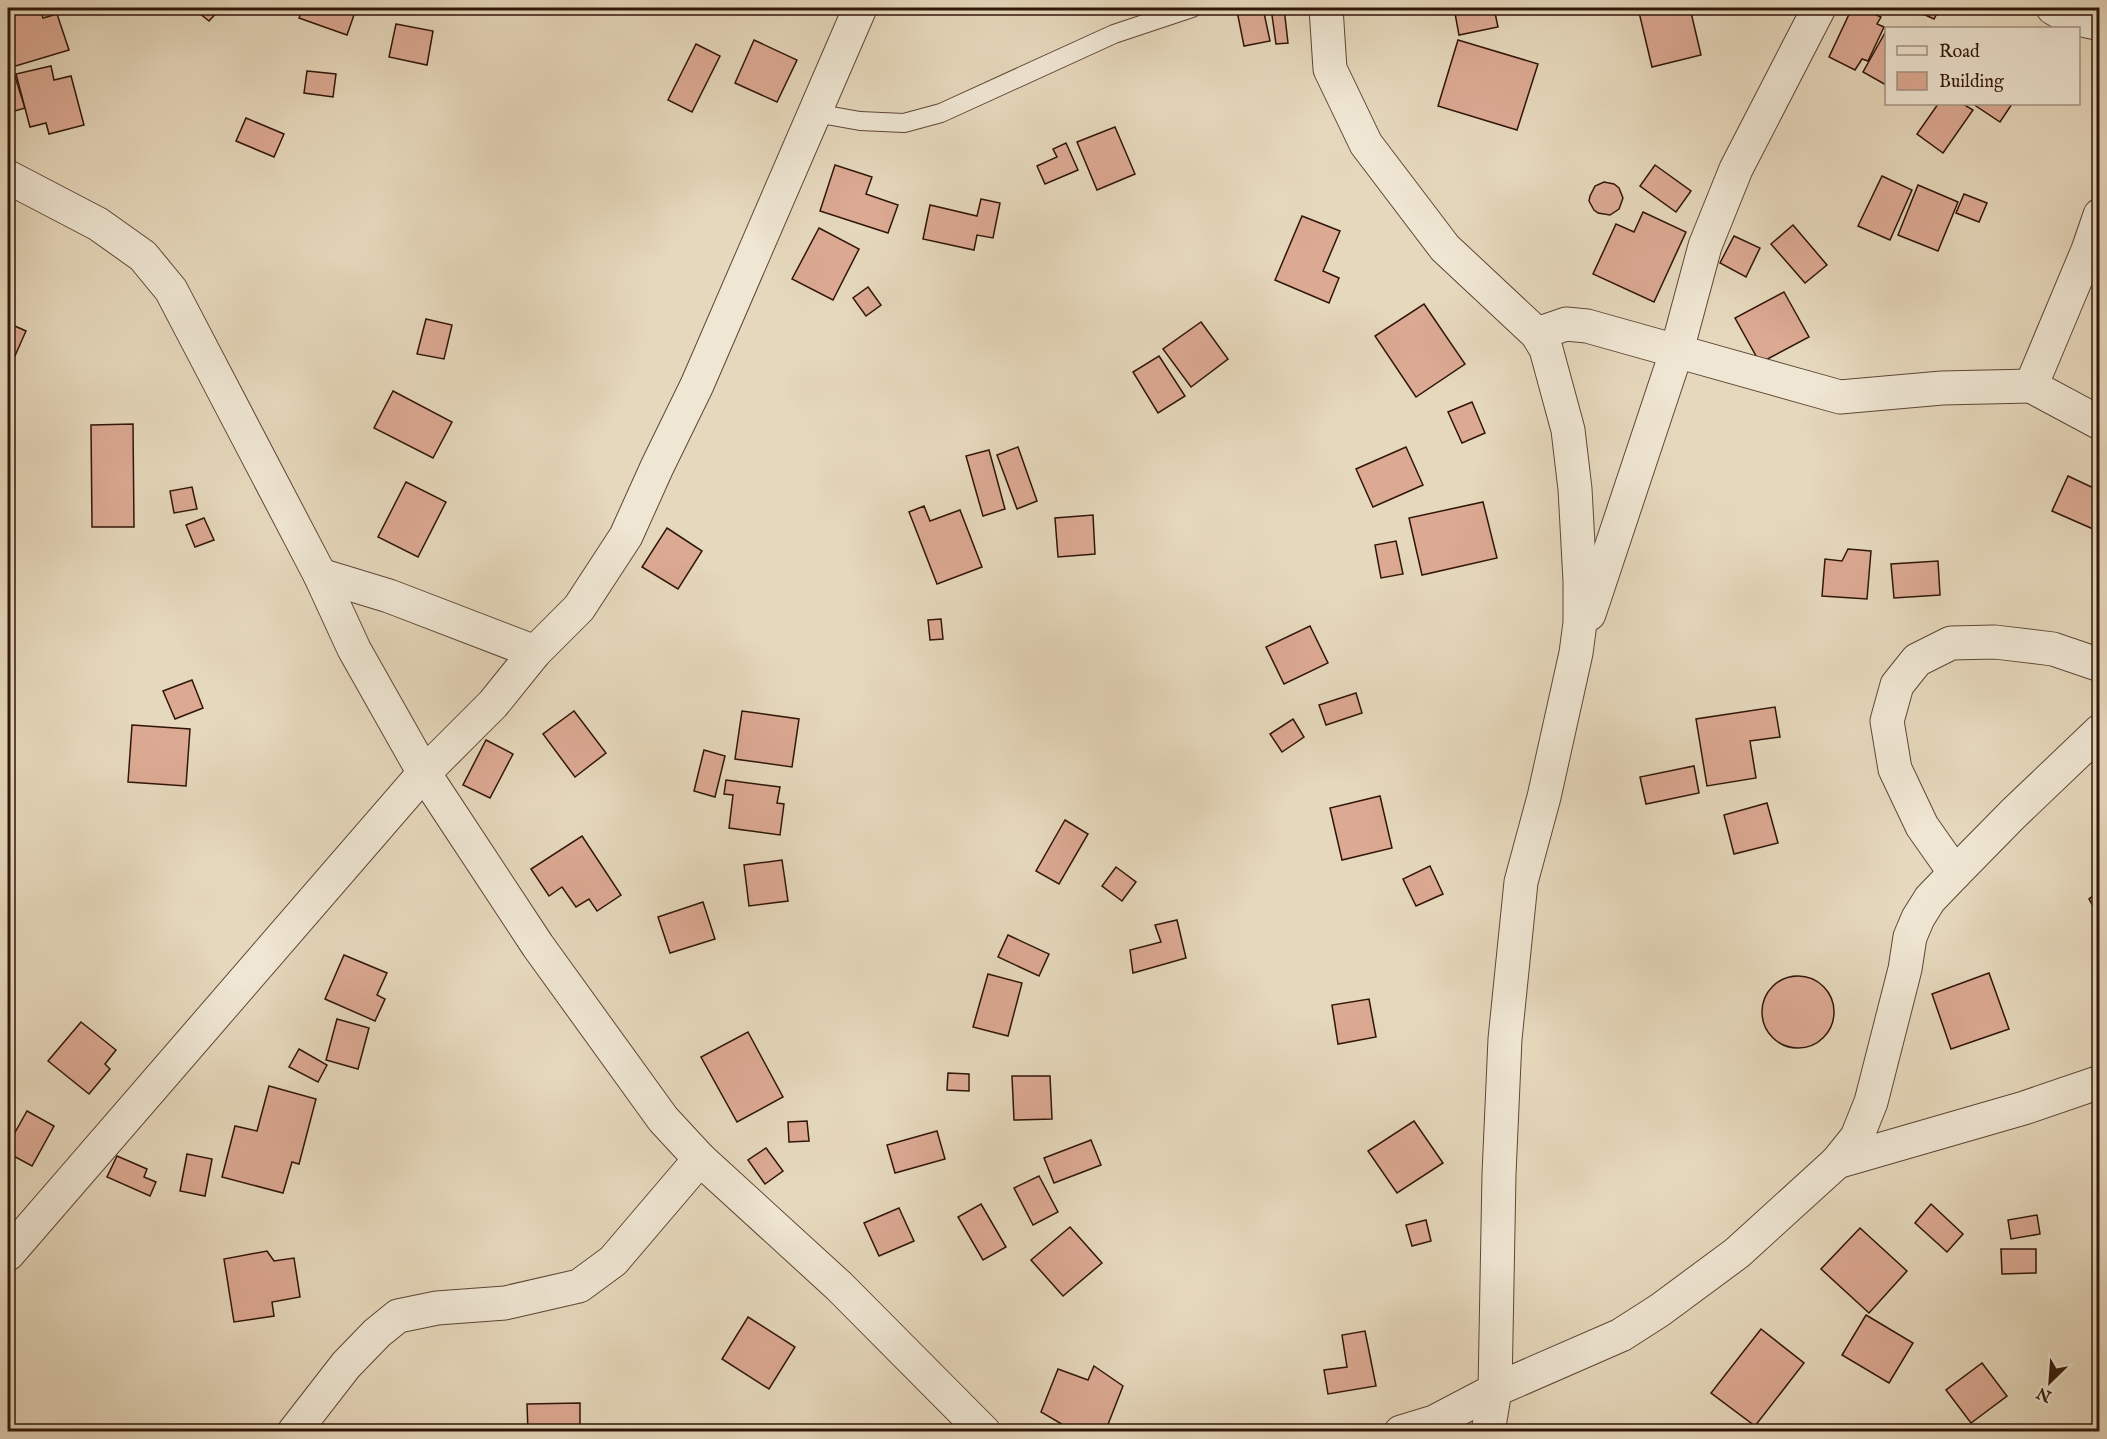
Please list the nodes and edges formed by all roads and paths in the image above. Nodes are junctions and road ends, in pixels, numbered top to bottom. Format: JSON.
{"nodes":[{"id":1,"x":860,"y":8,"type":"edge"},
{"id":2,"x":1192,"y":8,"type":"edge"},
{"id":3,"x":1326,"y":8,"type":"edge"},
{"id":4,"x":1819,"y":8,"type":"edge"},
{"id":5,"x":2053,"y":8,"type":"edge"},
{"id":6,"x":2100,"y":24,"type":"edge"},
{"id":7,"x":815,"y":113,"type":"junction"},
{"id":8,"x":8,"y":177,"type":"edge"},
{"id":9,"x":2100,"y":215,"type":"edge"},
{"id":10,"x":1537,"y":334,"type":"junction"},
{"id":11,"x":1677,"y":350,"type":"junction"},
{"id":12,"x":2031,"y":386,"type":"junction"},
{"id":13,"x":2100,"y":423,"type":"edge"},
{"id":14,"x":320,"y":575,"type":"junction"},
{"id":15,"x":535,"y":652,"type":"junction"},
{"id":16,"x":1576,"y":653,"type":"junction"},
{"id":17,"x":2100,"y":665,"type":"edge"},
{"id":18,"x":2100,"y":731,"type":"edge"},
{"id":19,"x":424,"y":773,"type":"junction"},
{"id":20,"x":1955,"y":873,"type":"junction"},
{"id":21,"x":2100,"y":1082,"type":"edge"},
{"id":22,"x":700,"y":1159,"type":"junction"},
{"id":23,"x":1837,"y":1162,"type":"junction"},
{"id":24,"x":8,"y":1254,"type":"edge"},
{"id":25,"x":1495,"y":1390,"type":"junction"},
{"id":26,"x":294,"y":1431,"type":"edge"},
{"id":27,"x":984,"y":1431,"type":"edge"},
{"id":28,"x":1401,"y":1431,"type":"edge"},
{"id":29,"x":1488,"y":1431,"type":"edge"}],
"edges":[{"from":1,"to":7,"type":"street"},
{"from":2,"to":7,"type":"lane"},
{"from":3,"to":10,"type":"street"},
{"from":4,"to":11,"type":"street"},
{"from":5,"to":6,"type":"street"},
{"from":7,"to":15,"type":"street"},
{"from":8,"to":14,"type":"street"},
{"from":9,"to":12,"type":"street"},
{"from":10,"to":11,"type":"street"},
{"from":10,"to":16,"type":"street"},
{"from":11,"to":12,"type":"street"},
{"from":11,"to":16,"type":"street"},
{"from":12,"to":13,"type":"street"},
{"from":14,"to":15,"type":"street"},
{"from":14,"to":19,"type":"street"},
{"from":15,"to":19,"type":"street"},
{"from":16,"to":25,"type":"street"},
{"from":17,"to":20,"type":"street"},
{"from":18,"to":20,"type":"street"},
{"from":19,"to":22,"type":"street"},
{"from":19,"to":24,"type":"street"},
{"from":20,"to":23,"type":"street"},
{"from":21,"to":23,"type":"street"},
{"from":22,"to":26,"type":"street"},
{"from":22,"to":27,"type":"street"},
{"from":23,"to":25,"type":"street"},
{"from":25,"to":28,"type":"street"},
{"from":25,"to":29,"type":"street"}]}
